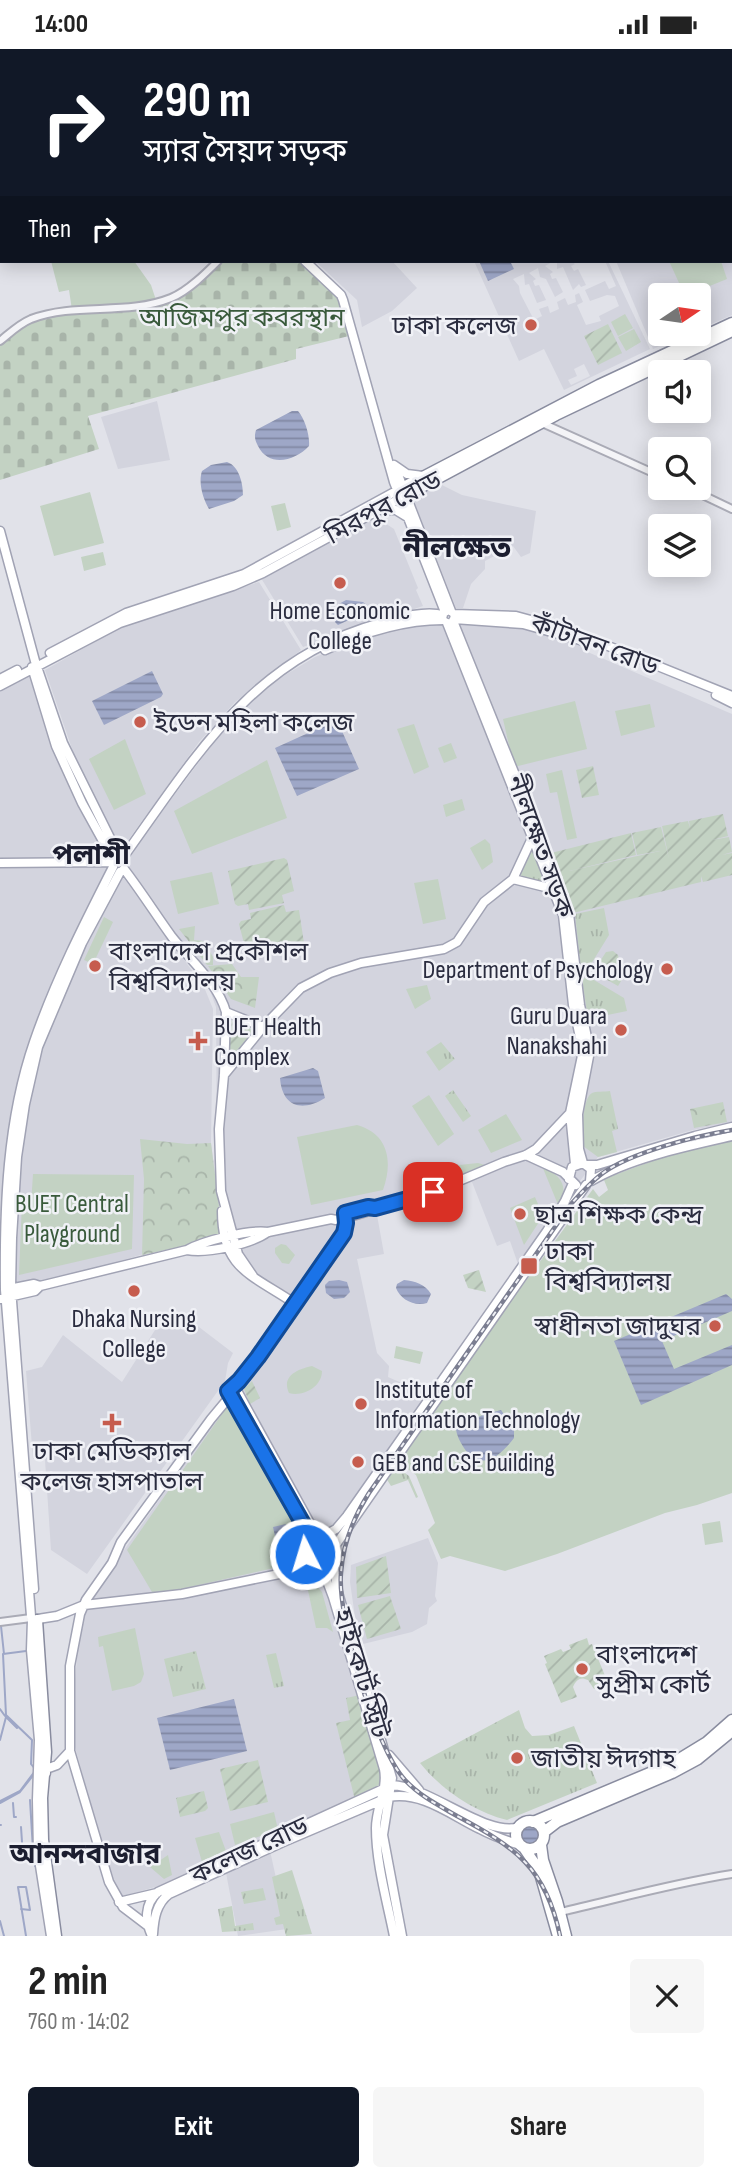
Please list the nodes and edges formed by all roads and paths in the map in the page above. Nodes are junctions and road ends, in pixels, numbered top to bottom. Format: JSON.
{"nodes":[{"id":1,"x":216,"y":263,"type":"edge"},
{"id":2,"x":307,"y":263,"type":"edge"},
{"id":3,"x":314,"y":263,"type":"edge"},
{"id":4,"x":732,"y":323,"type":"edge"},
{"id":5,"x":732,"y":331,"type":"edge"},
{"id":6,"x":0,"y":341,"type":"edge"},
{"id":7,"x":660,"y":360,"type":"edge"},
{"id":8,"x":660,"y":360,"type":"edge"},
{"id":9,"x":648,"y":366,"type":"edge"},
{"id":10,"x":648,"y":366,"type":"edge"},
{"id":11,"x":542,"y":423,"type":"junction"},
{"id":12,"x":394,"y":465,"type":"junction"},
{"id":13,"x":648,"y":471,"type":"edge"},
{"id":14,"x":430,"y":478,"type":"junction"},
{"id":15,"x":402,"y":493,"type":"junction"},
{"id":16,"x":711,"y":499,"type":"edge"},
{"id":17,"x":732,"y":509,"type":"edge"},
{"id":18,"x":372,"y":512,"type":"junction"},
{"id":19,"x":409,"y":518,"type":"junction"},
{"id":20,"x":0,"y":531,"type":"edge"},
{"id":21,"x":423,"y":536,"type":"junction"},
{"id":22,"x":0,"y":548,"type":"edge"},
{"id":23,"x":449,"y":617,"type":"junction"},
{"id":24,"x":604,"y":646,"type":"junction"},
{"id":25,"x":32,"y":666,"type":"junction"},
{"id":26,"x":0,"y":679,"type":"edge"},
{"id":27,"x":0,"y":686,"type":"edge"},
{"id":28,"x":732,"y":696,"type":"edge"},
{"id":29,"x":732,"y":703,"type":"edge"},
{"id":30,"x":534,"y":835,"type":"junction"},
{"id":31,"x":0,"y":863,"type":"edge"},
{"id":32,"x":119,"y":864,"type":"junction"},
{"id":33,"x":513,"y":879,"type":"junction"},
{"id":34,"x":559,"y":893,"type":"junction"},
{"id":35,"x":226,"y":1012,"type":"junction"},
{"id":36,"x":263,"y":1027,"type":"junction"},
{"id":37,"x":224,"y":1075,"type":"junction"},
{"id":38,"x":574,"y":1114,"type":"junction"},
{"id":39,"x":732,"y":1127,"type":"edge"},
{"id":40,"x":732,"y":1136,"type":"edge"},
{"id":41,"x":529,"y":1156,"type":"junction"},
{"id":42,"x":579,"y":1165,"type":"junction"},
{"id":43,"x":571,"y":1181,"type":"junction"},
{"id":44,"x":588,"y":1183,"type":"junction"},
{"id":45,"x":345,"y":1215,"type":"junction"},
{"id":46,"x":559,"y":1216,"type":"junction"},
{"id":47,"x":229,"y":1242,"type":"junction"},
{"id":48,"x":6,"y":1293,"type":"edge"},
{"id":49,"x":294,"y":1303,"type":"junction"},
{"id":50,"x":443,"y":1384,"type":"junction"},
{"id":51,"x":234,"y":1388,"type":"junction"},
{"id":52,"x":317,"y":1537,"type":"junction"},
{"id":53,"x":335,"y":1546,"type":"junction"},
{"id":54,"x":333,"y":1561,"type":"junction"},
{"id":55,"x":310,"y":1564,"type":"junction"},
{"id":56,"x":82,"y":1605,"type":"junction"},
{"id":57,"x":0,"y":1614,"type":"edge"},
{"id":58,"x":34,"y":1618,"type":"junction"},
{"id":59,"x":0,"y":1622,"type":"edge"},
{"id":60,"x":732,"y":1720,"type":"edge"},
{"id":61,"x":732,"y":1731,"type":"edge"},
{"id":62,"x":385,"y":1750,"type":"junction"},
{"id":63,"x":70,"y":1751,"type":"junction"},
{"id":64,"x":45,"y":1771,"type":"junction"},
{"id":65,"x":75,"y":1774,"type":"junction"},
{"id":66,"x":388,"y":1786,"type":"junction"},
{"id":67,"x":419,"y":1791,"type":"junction"},
{"id":68,"x":385,"y":1799,"type":"junction"},
{"id":69,"x":533,"y":1822,"type":"junction"},
{"id":70,"x":519,"y":1827,"type":"junction"},
{"id":71,"x":544,"y":1832,"type":"junction"},
{"id":72,"x":541,"y":1845,"type":"junction"},
{"id":73,"x":522,"y":1847,"type":"junction"},
{"id":74,"x":732,"y":1874,"type":"edge"},
{"id":75,"x":158,"y":1892,"type":"junction"},
{"id":76,"x":119,"y":1902,"type":"junction"},
{"id":77,"x":560,"y":1912,"type":"junction"},
{"id":78,"x":148,"y":1926,"type":"junction"},
{"id":79,"x":56,"y":1936,"type":"edge"},
{"id":80,"x":152,"y":1936,"type":"edge"},
{"id":81,"x":394,"y":1936,"type":"edge"},
{"id":82,"x":402,"y":1936,"type":"edge"},
{"id":83,"x":558,"y":1936,"type":"edge"},
{"id":84,"x":566,"y":1936,"type":"edge"}],
"edges":[{"from":1,"to":6,"type":"street"},
{"from":2,"to":15,"type":"main road"},
{"from":3,"to":12,"type":"main road"},
{"from":4,"to":7,"type":"highway","name":"মিরপুর রোড"},
{"from":5,"to":8,"type":"highway","name":"মিরপুর রোড"},
{"from":9,"to":11,"type":"highway","name":"মিরপুর রোড"},
{"from":10,"to":14,"type":"highway","name":"মিরপুর রোড"},
{"from":11,"to":13,"type":"street"},
{"from":11,"to":14,"type":"highway","name":"মিরপুর রোড"},
{"from":12,"to":14,"type":"main road"},
{"from":12,"to":15,"type":"main road"},
{"from":14,"to":15,"type":"highway","name":"মিরপুর রোড"},
{"from":14,"to":21,"type":"main road"},
{"from":15,"to":18,"type":"main road","name":"মিরপুর রোড"},
{"from":15,"to":19,"type":"main road","name":"নীলক্ষেত সড়ক"},
{"from":15,"to":21,"type":"main road"},
{"from":15,"to":25,"type":"main road","name":"মিরপুর রোড"},
{"from":16,"to":17,"type":"street"},
{"from":18,"to":19,"type":"main road"},
{"from":18,"to":25,"type":"main road","name":"মিরপুর রোড"},
{"from":19,"to":23,"type":"main road","name":"নীলক্ষেত সড়ক"},
{"from":20,"to":25,"type":"main road"},
{"from":21,"to":23,"type":"main road"},
{"from":22,"to":25,"type":"main road"},
{"from":23,"to":24,"type":"main road","name":"কাঁটাবন রোড"},
{"from":23,"to":30,"type":"main road","name":"নীলক্ষেত সড়ক"},
{"from":23,"to":32,"type":"main road","name":"কাঁটাবন রোড"},
{"from":24,"to":28,"type":"main road","name":"কাঁটাবন রোড"},
{"from":24,"to":29,"type":"main road","name":"কাঁটাবন রোড"},
{"from":25,"to":26,"type":"main road"},
{"from":25,"to":27,"type":"main road"},
{"from":25,"to":32,"type":"main road"},
{"from":30,"to":33,"type":"main road"},
{"from":30,"to":34,"type":"main road","name":"নীলক্ষেত সড়ক"},
{"from":31,"to":32,"type":"main road"},
{"from":32,"to":35,"type":"main road"},
{"from":32,"to":48,"type":"main road","name":"কাঁটাবন রোড"},
{"from":33,"to":34,"type":"main road"},
{"from":33,"to":36,"type":"main road"},
{"from":34,"to":38,"type":"main road","name":"নীলক্ষেত সড়ক"},
{"from":35,"to":36,"type":"main road"},
{"from":35,"to":37,"type":"main road"},
{"from":36,"to":37,"type":"main road"},
{"from":37,"to":47,"type":"main road"},
{"from":38,"to":41,"type":"main road"},
{"from":38,"to":42,"type":"main road","name":"নীলক্ষেত সড়ক"},
{"from":39,"to":42,"type":"main road"},
{"from":40,"to":44,"type":"main road"},
{"from":41,"to":42,"type":"main road"},
{"from":41,"to":43,"type":"main road"},
{"from":41,"to":45,"type":"main road"},
{"from":42,"to":43,"type":"main road"},
{"from":42,"to":44,"type":"main road"},
{"from":43,"to":44,"type":"main road"},
{"from":43,"to":46,"type":"main road"},
{"from":44,"to":46,"type":"main road"},
{"from":45,"to":47,"type":"main road"},
{"from":45,"to":49,"type":"main road"},
{"from":46,"to":50,"type":"main road"},
{"from":47,"to":48,"type":"main road"},
{"from":47,"to":49,"type":"main road"},
{"from":48,"to":58,"type":"main road","name":"কাঁটাবন রোড"},
{"from":49,"to":51,"type":"main road"},
{"from":50,"to":52,"type":"main road"},
{"from":50,"to":53,"type":"main road"},
{"from":51,"to":52,"type":"main road"},
{"from":51,"to":56,"type":"main road"},
{"from":52,"to":53,"type":"main road"},
{"from":52,"to":55,"type":"main road"},
{"from":53,"to":54,"type":"main road"},
{"from":54,"to":55,"type":"main road"},
{"from":54,"to":62,"type":"main road","name":"হাইকোর্ট স্ট্রিট"},
{"from":55,"to":56,"type":"main road"},
{"from":55,"to":66,"type":"main road","name":"হাইকোর্ট স্ট্রিট"},
{"from":56,"to":58,"type":"main road"},
{"from":56,"to":63,"type":"main road"},
{"from":57,"to":59,"type":"street"},
{"from":58,"to":59,"type":"street"},
{"from":58,"to":64,"type":"highway"},
{"from":58,"to":79,"type":"main road","name":"কাঁটাবন রোড"},
{"from":60,"to":69,"type":"highway"},
{"from":61,"to":71,"type":"highway"},
{"from":62,"to":66,"type":"main road","name":"হাইকোর্ট স্ট্রিট"},
{"from":62,"to":67,"type":"main road"},
{"from":63,"to":64,"type":"main road"},
{"from":63,"to":65,"type":"main road"},
{"from":64,"to":65,"type":"main road"},
{"from":64,"to":79,"type":"highway"},
{"from":65,"to":76,"type":"main road"},
{"from":66,"to":67,"type":"main road"},
{"from":66,"to":68,"type":"main road"},
{"from":66,"to":75,"type":"main road","name":"কলেজ রোড"},
{"from":67,"to":70,"type":"main road"},
{"from":68,"to":73,"type":"main road"},
{"from":68,"to":80,"type":"main road","name":"কলেজ রোড"},
{"from":68,"to":81,"type":"main road"},
{"from":68,"to":82,"type":"main road"},
{"from":69,"to":70,"type":"highway"},
{"from":69,"to":71,"type":"highway"},
{"from":70,"to":73,"type":"highway"},
{"from":71,"to":72,"type":"highway"},
{"from":72,"to":73,"type":"highway"},
{"from":72,"to":77,"type":"highway"},
{"from":73,"to":83,"type":"highway"},
{"from":74,"to":77,"type":"street"},
{"from":75,"to":76,"type":"main road"},
{"from":75,"to":78,"type":"main road","name":"কলেজ রোড"},
{"from":76,"to":78,"type":"main road"},
{"from":77,"to":84,"type":"highway"},
{"from":78,"to":80,"type":"main road","name":"কলেজ রোড"}]}
